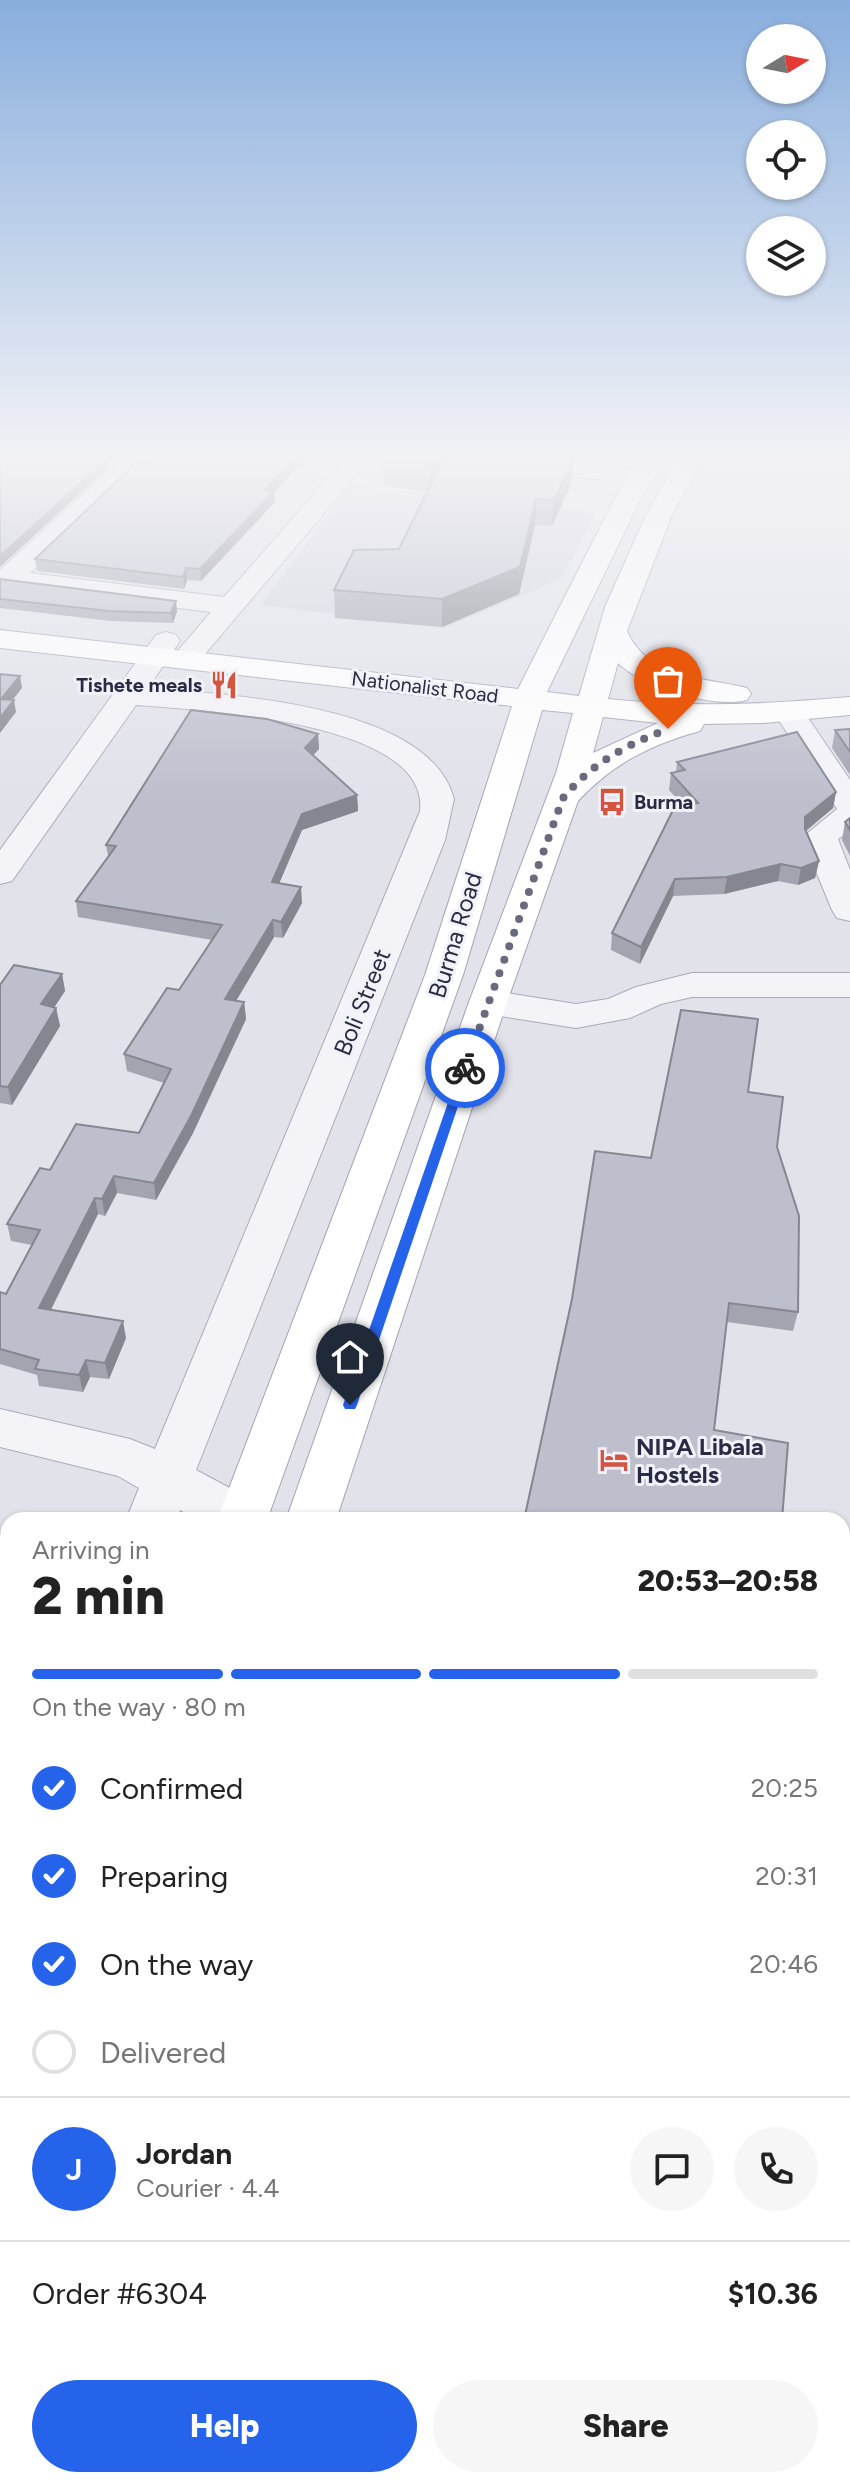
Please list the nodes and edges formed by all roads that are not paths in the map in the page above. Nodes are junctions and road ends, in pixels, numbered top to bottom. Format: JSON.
{"nodes":[{"id":1,"x":261,"y":569,"type":"edge"},
{"id":2,"x":593,"y":569,"type":"edge"},
{"id":3,"x":636,"y":569,"type":"edge"},
{"id":4,"x":4,"y":579,"type":"edge"},
{"id":5,"x":229,"y":606,"type":"junction"},
{"id":6,"x":0,"y":622,"type":"edge"},
{"id":7,"x":612,"y":630,"type":"junction"},
{"id":8,"x":0,"y":639,"type":"edge"},
{"id":9,"x":175,"y":650,"type":"junction"},
{"id":10,"x":519,"y":677,"type":"junction"},
{"id":11,"x":439,"y":679,"type":"junction"},
{"id":12,"x":850,"y":687,"type":"edge"},
{"id":13,"x":129,"y":695,"type":"junction"},
{"id":14,"x":594,"y":695,"type":"junction"},
{"id":15,"x":741,"y":704,"type":"junction"},
{"id":16,"x":850,"y":706,"type":"edge"},
{"id":17,"x":789,"y":713,"type":"junction"},
{"id":18,"x":509,"y":759,"type":"junction"},
{"id":19,"x":563,"y":798,"type":"junction"},
{"id":20,"x":850,"y":804,"type":"edge"},
{"id":21,"x":850,"y":815,"type":"edge"},
{"id":22,"x":0,"y":874,"type":"edge"},
{"id":23,"x":850,"y":910,"type":"edge"},
{"id":24,"x":850,"y":985,"type":"edge"},
{"id":25,"x":488,"y":1002,"type":"junction"},
{"id":26,"x":0,"y":1428,"type":"edge"},
{"id":27,"x":159,"y":1499,"type":"edge"},
{"id":28,"x":213,"y":1512,"type":"edge"},
{"id":29,"x":245,"y":1512,"type":"edge"},
{"id":30,"x":314,"y":1512,"type":"edge"}],
"edges":[{"from":1,"to":5,"type":"street"},
{"from":2,"to":10,"type":"main road"},
{"from":3,"to":7,"type":"main road"},
{"from":4,"to":5,"type":"street"},
{"from":5,"to":9,"type":"street"},
{"from":6,"to":9,"type":"main road","name":"Nationalist Road"},
{"from":7,"to":14,"type":"main road"},
{"from":7,"to":15,"type":"main road"},
{"from":8,"to":9,"type":"main road","name":"Nationalist Road"},
{"from":9,"to":11,"type":"main road","name":"Nationalist Road"},
{"from":9,"to":13,"type":"street"},
{"from":10,"to":11,"type":"main road","name":"Nationalist Road"},
{"from":10,"to":11,"type":"main road"},
{"from":10,"to":14,"type":"main road","name":"Nationalist Road"},
{"from":10,"to":18,"type":"main road","name":"Burma Road"},
{"from":11,"to":18,"type":"main road"},
{"from":12,"to":15,"type":"main road","name":"Nationalist Road"},
{"from":13,"to":22,"type":"street"},
{"from":13,"to":27,"type":"street","name":"Boli Street"},
{"from":14,"to":15,"type":"main road","name":"Nationalist Road"},
{"from":14,"to":19,"type":"main road"},
{"from":15,"to":17,"type":"main road","name":"Nationalist Road"},
{"from":15,"to":19,"type":"main road"},
{"from":16,"to":17,"type":"main road","name":"Nationalist Road"},
{"from":17,"to":20,"type":"street"},
{"from":18,"to":29,"type":"main road","name":"Burma Road"},
{"from":19,"to":25,"type":"main road"},
{"from":21,"to":23,"type":"street"},
{"from":24,"to":25,"type":"street"},
{"from":25,"to":30,"type":"main road"},
{"from":26,"to":27,"type":"street"},
{"from":27,"to":28,"type":"street"}]}
